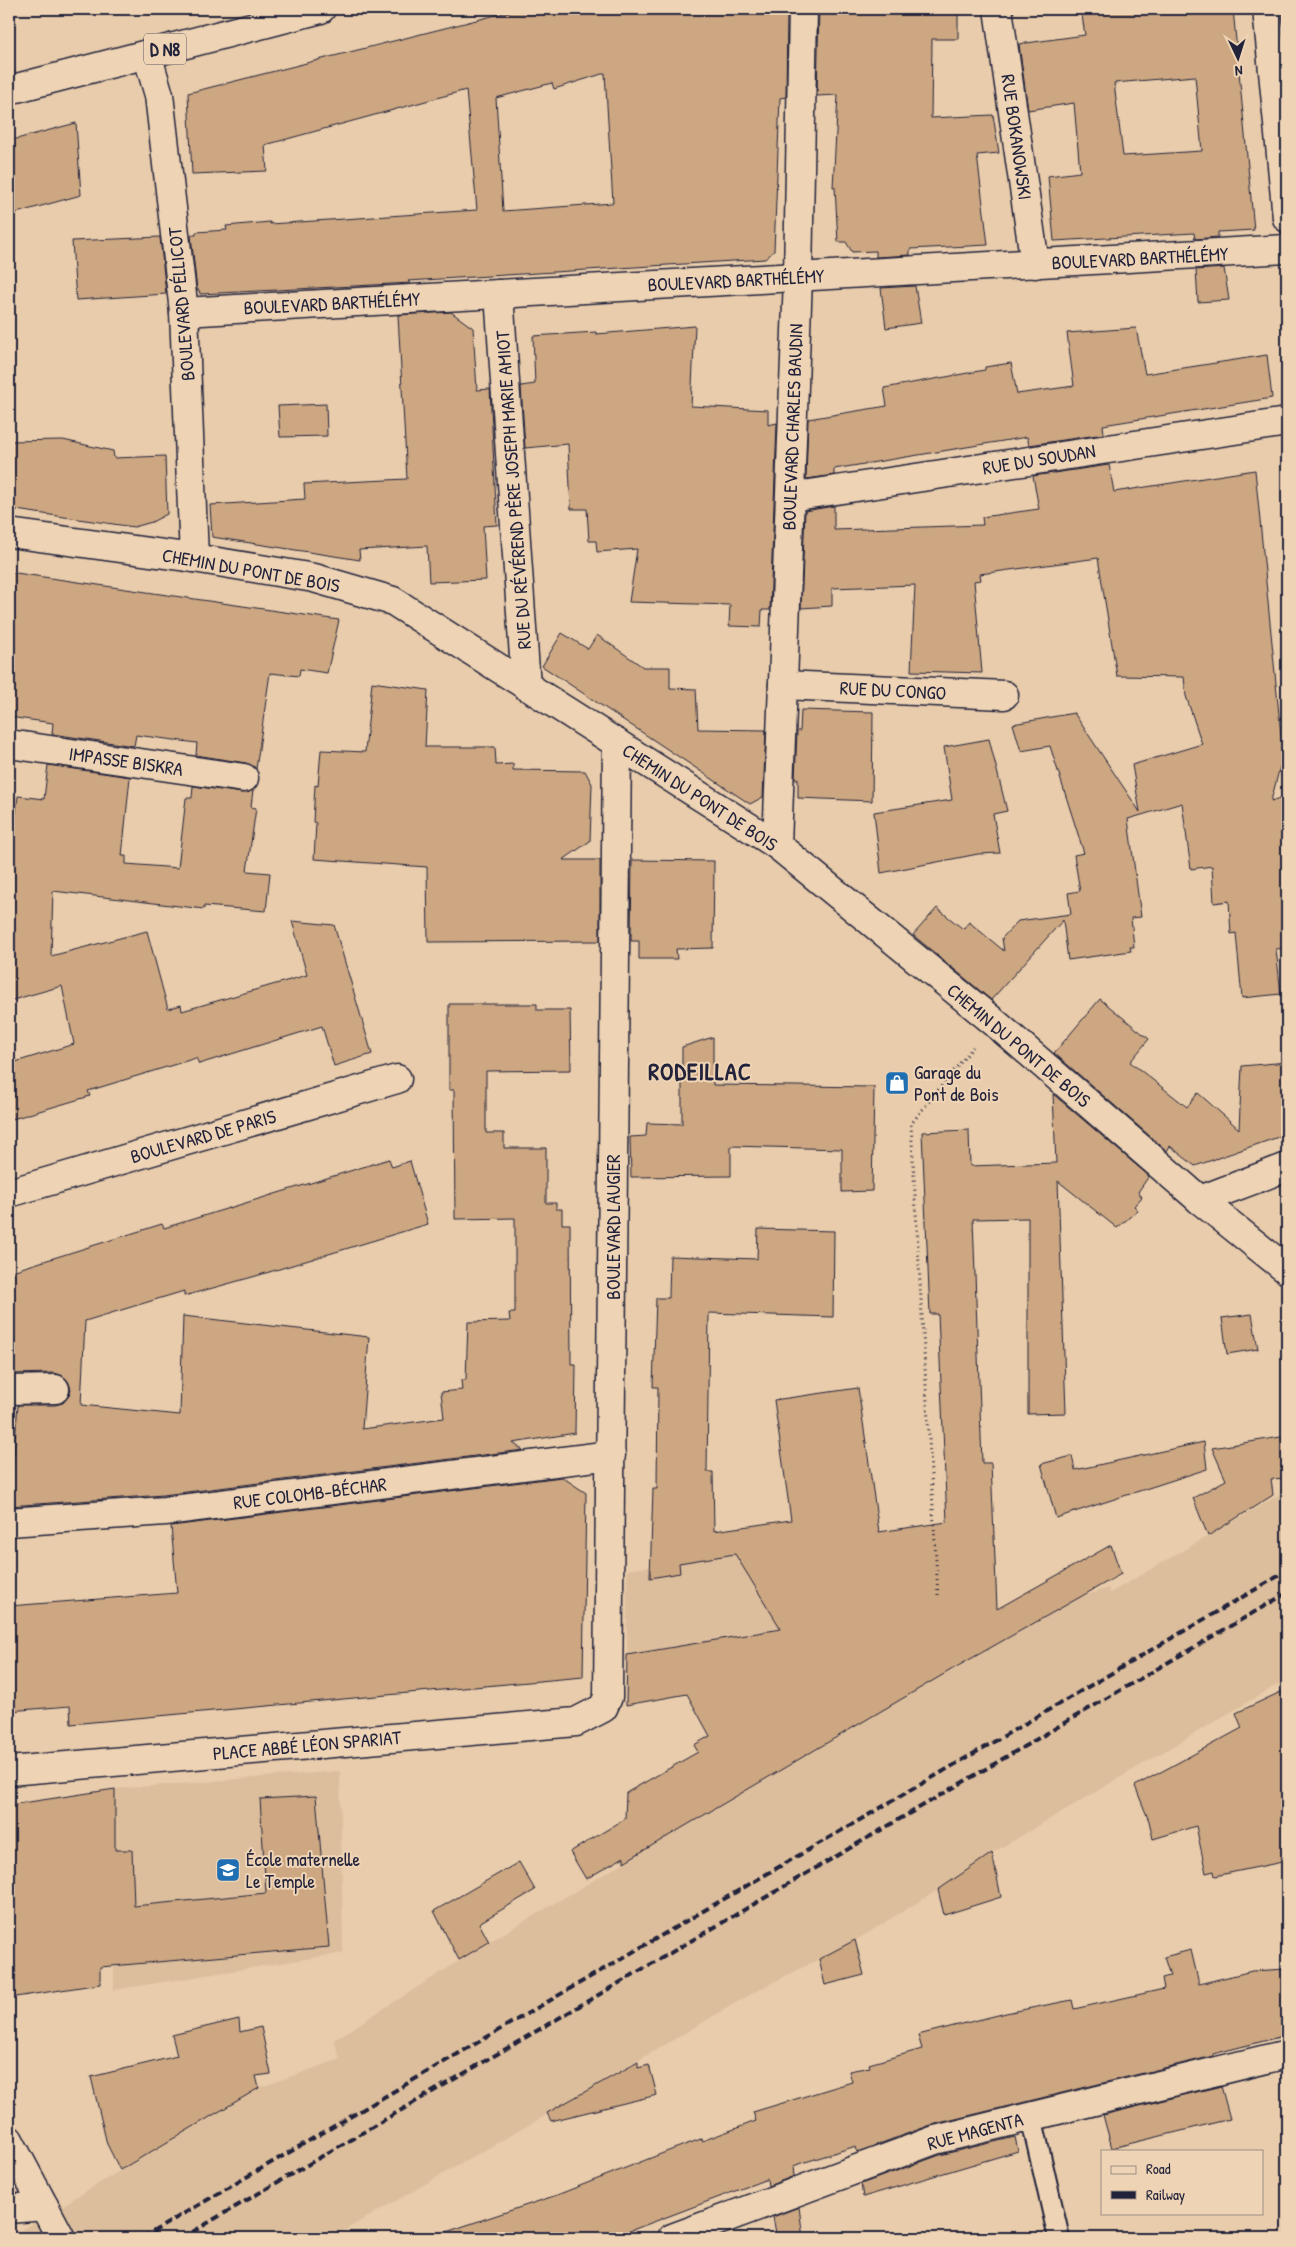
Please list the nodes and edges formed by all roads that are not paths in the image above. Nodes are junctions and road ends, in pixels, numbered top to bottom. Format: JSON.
{"nodes":[{"id":1,"x":321,"y":9,"type":"edge"},
{"id":2,"x":803,"y":9,"type":"edge"},
{"id":3,"x":998,"y":9,"type":"edge"},
{"id":4,"x":1267,"y":9,"type":"edge"},
{"id":5,"x":147,"y":54,"type":"junction"},
{"id":6,"x":9,"y":90,"type":"edge"},
{"id":7,"x":1287,"y":218,"type":"edge"},
{"id":8,"x":1287,"y":249,"type":"edge"},
{"id":9,"x":1035,"y":264,"type":"junction"},
{"id":10,"x":798,"y":277,"type":"junction"},
{"id":11,"x":499,"y":294,"type":"junction"},
{"id":12,"x":184,"y":312,"type":"junction"},
{"id":13,"x":1287,"y":422,"type":"edge"},
{"id":14,"x":790,"y":497,"type":"junction"},
{"id":15,"x":9,"y":534,"type":"edge"},
{"id":16,"x":194,"y":558,"type":"junction"},
{"id":17,"x":783,"y":685,"type":"junction"},
{"id":18,"x":526,"y":686,"type":"junction"},
{"id":19,"x":1004,"y":695,"type":"dead end"},
{"id":20,"x":9,"y":744,"type":"edge"},
{"id":21,"x":617,"y":744,"type":"junction"},
{"id":22,"x":244,"y":778,"type":"dead end"},
{"id":23,"x":777,"y":846,"type":"junction"},
{"id":24,"x":397,"y":1079,"type":"dead end"},
{"id":25,"x":1287,"y":1168,"type":"edge"},
{"id":26,"x":9,"y":1193,"type":"edge"},
{"id":27,"x":1200,"y":1200,"type":"junction"},
{"id":28,"x":1287,"y":1270,"type":"edge"},
{"id":29,"x":55,"y":1389,"type":"dead end"},
{"id":30,"x":9,"y":1390,"type":"edge"},
{"id":31,"x":611,"y":1456,"type":"junction"},
{"id":32,"x":9,"y":1522,"type":"edge"},
{"id":33,"x":602,"y":1708,"type":"joint"},
{"id":34,"x":9,"y":1771,"type":"edge"},
{"id":35,"x":1287,"y":2054,"type":"edge"},
{"id":36,"x":1031,"y":2116,"type":"junction"},
{"id":37,"x":9,"y":2140,"type":"edge"},
{"id":38,"x":44,"y":2206,"type":"junction"},
{"id":39,"x":9,"y":2209,"type":"edge"},
{"id":40,"x":60,"y":2238,"type":"edge"},
{"id":41,"x":672,"y":2238,"type":"edge"},
{"id":42,"x":1059,"y":2238,"type":"edge"}],
"edges":[{"from":1,"to":5,"type":"street","number":"D N8"},
{"from":2,"to":10,"type":"street","name":"BOULEVARD CHARLES BAUDIN"},
{"from":3,"to":9,"type":"street","name":"RUE BOKANOWSKI"},
{"from":4,"to":7,"type":"street"},
{"from":5,"to":6,"type":"street","number":"D N8"},
{"from":5,"to":12,"type":"street","name":"BOULEVARD PÉLLICOT"},
{"from":8,"to":9,"type":"street","name":"BOULEVARD BARTHÉLÉMY"},
{"from":9,"to":10,"type":"street","name":"BOULEVARD BARTHÉLÉMY"},
{"from":10,"to":11,"type":"street","name":"BOULEVARD BARTHÉLÉMY"},
{"from":10,"to":14,"type":"street","name":"BOULEVARD CHARLES BAUDIN"},
{"from":11,"to":12,"type":"street","name":"BOULEVARD BARTHÉLÉMY"},
{"from":11,"to":18,"type":"street","name":"RUE DU RÉVÉREND PÈRE JOSEPH MARIE AMIOT"},
{"from":12,"to":16,"type":"street","name":"BOULEVARD PÉLLICOT"},
{"from":13,"to":14,"type":"street","name":"RUE DU SOUDAN"},
{"from":14,"to":17,"type":"street","name":"BOULEVARD CHARLES BAUDIN"},
{"from":15,"to":16,"type":"street","name":"CHEMIN DU PONT DE BOIS"},
{"from":16,"to":18,"type":"street","name":"CHEMIN DU PONT DE BOIS"},
{"from":17,"to":19,"type":"street","name":"RUE DU CONGO"},
{"from":17,"to":23,"type":"street","name":"BOULEVARD CHARLES BAUDIN"},
{"from":18,"to":21,"type":"street","name":"CHEMIN DU PONT DE BOIS"},
{"from":20,"to":22,"type":"street","name":"IMPASSE BISKRA"},
{"from":21,"to":23,"type":"street","name":"CHEMIN DU PONT DE BOIS"},
{"from":21,"to":31,"type":"street","name":"BOULEVARD LAUGIER"},
{"from":23,"to":27,"type":"street","name":"CHEMIN DU PONT DE BOIS"},
{"from":24,"to":26,"type":"street","name":"BOULEVARD DE PARIS"},
{"from":25,"to":27,"type":"street"},
{"from":27,"to":28,"type":"street","name":"CHEMIN DU PONT DE BOIS"},
{"from":29,"to":30,"type":"street"},
{"from":31,"to":32,"type":"street","name":"RUE COLOMB-BÉCHAR"},
{"from":31,"to":33,"type":"street","name":"BOULEVARD LAUGIER"},
{"from":33,"to":34,"type":"street","name":"PLACE ABBÉ LÉON SPARIAT"},
{"from":35,"to":36,"type":"street","name":"RUE MAGENTA"},
{"from":36,"to":41,"type":"street","name":"RUE MAGENTA"},
{"from":36,"to":42,"type":"lane"},
{"from":37,"to":38,"type":"street"},
{"from":38,"to":39,"type":"street"},
{"from":38,"to":40,"type":"street"}]}
